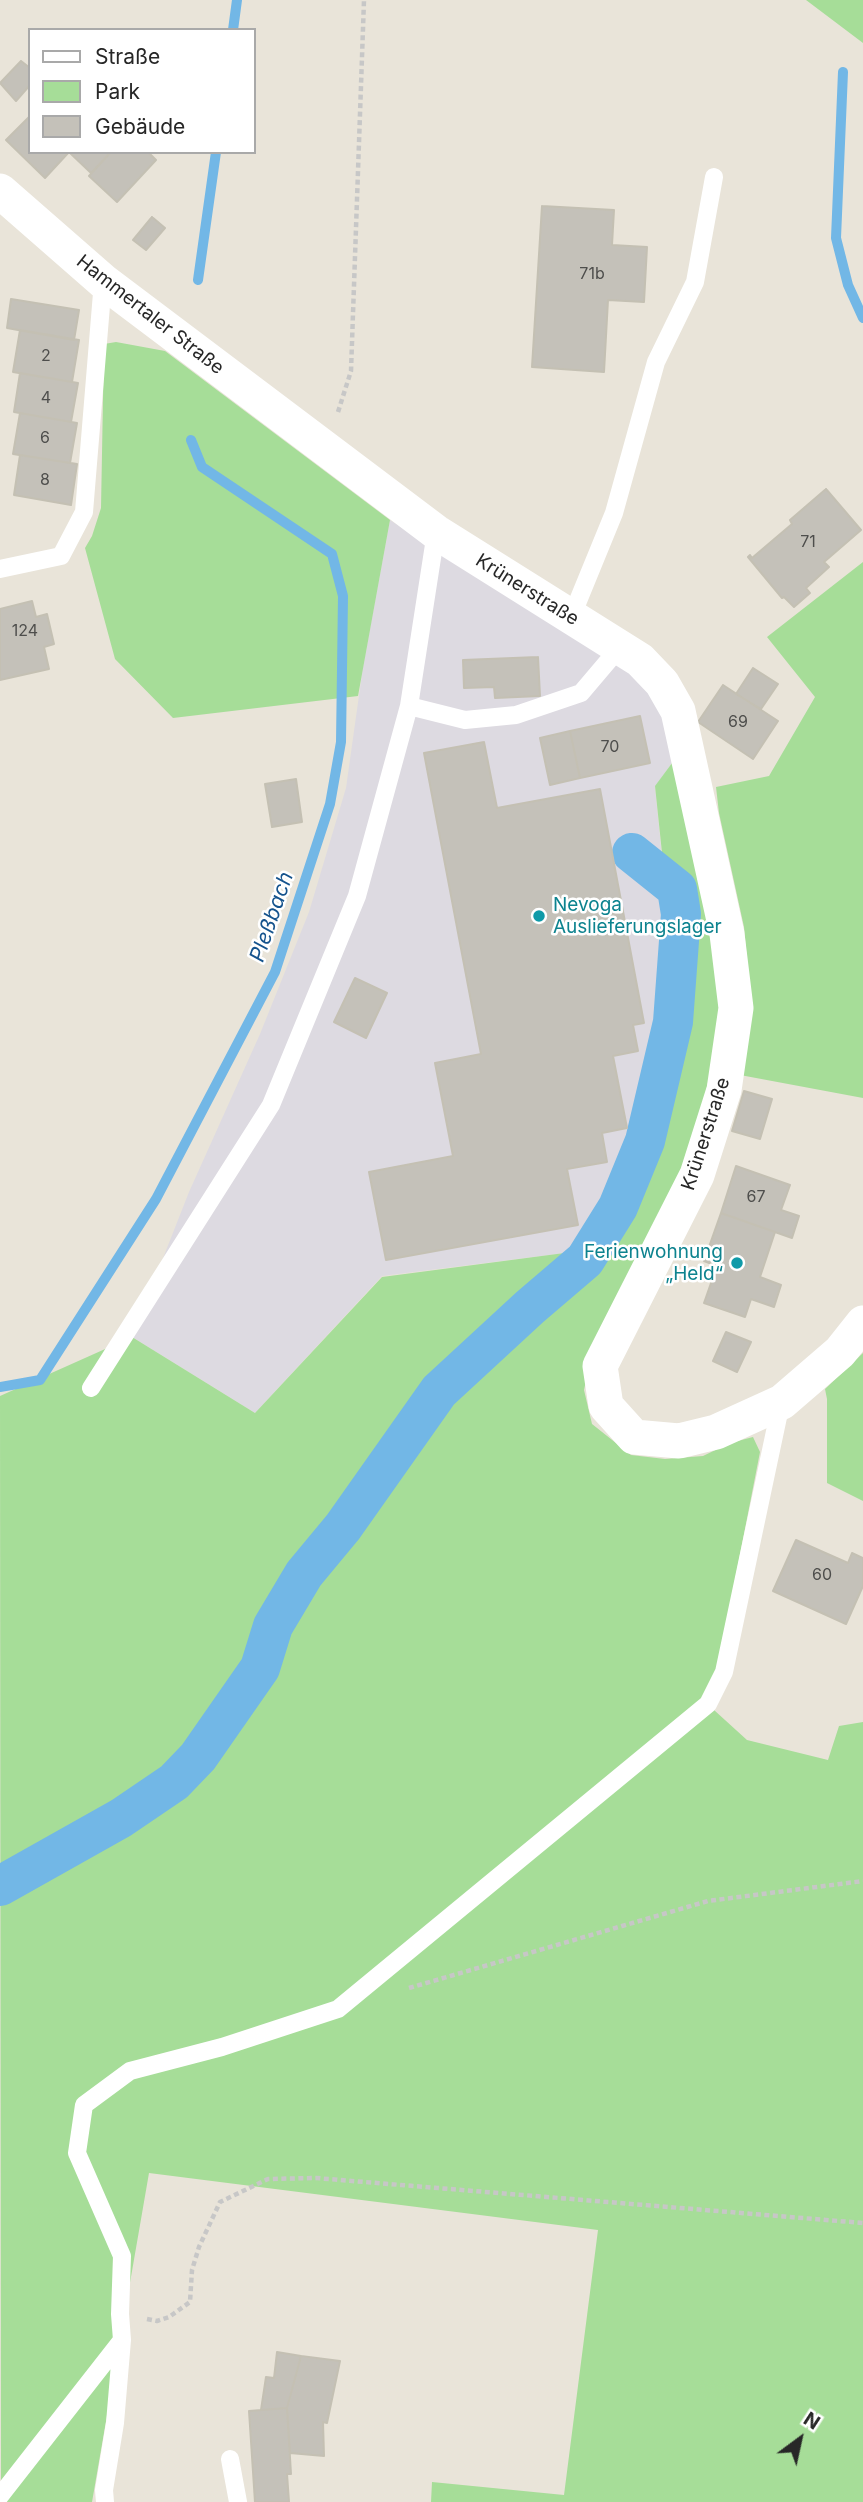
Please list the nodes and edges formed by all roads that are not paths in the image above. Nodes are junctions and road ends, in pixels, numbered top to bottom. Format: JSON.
{"nodes":[{"id":1,"x":714,"y":177,"type":"dead end"},
{"id":2,"x":0,"y":191,"type":"edge"},
{"id":3,"x":103,"y":281,"type":"junction"},
{"id":4,"x":315,"y":442,"type":"joint"},
{"id":5,"x":436,"y":532,"type":"junction"},
{"id":6,"x":0,"y":569,"type":"edge"},
{"id":7,"x":571,"y":618,"type":"junction"},
{"id":8,"x":620,"y":647,"type":"junction"},
{"id":9,"x":409,"y":706,"type":"junction"},
{"id":10,"x":863,"y":1323,"type":"edge"},
{"id":11,"x":91,"y":1388,"type":"dead end"},
{"id":12,"x":782,"y":1402,"type":"junction"},
{"id":13,"x":122,"y":2340,"type":"junction"},
{"id":14,"x":230,"y":2459,"type":"dead end"},
{"id":15,"x":0,"y":2496,"type":"edge"},
{"id":16,"x":105,"y":2502,"type":"edge"},
{"id":17,"x":238,"y":2502,"type":"edge"}],
"edges":[{"from":1,"to":7,"type":"lane"},
{"from":2,"to":3,"type":"street","name":"Hammertaler Straße"},
{"from":3,"to":4,"type":"street","name":"Hammertaler Straße"},
{"from":3,"to":6,"type":"lane"},
{"from":4,"to":5,"type":"street","name":"Krünerstraße"},
{"from":5,"to":7,"type":"street","name":"Krünerstraße"},
{"from":5,"to":9,"type":"lane"},
{"from":7,"to":8,"type":"street","name":"Krünerstraße"},
{"from":8,"to":9,"type":"lane"},
{"from":8,"to":12,"type":"street","name":"Krünerstraße"},
{"from":9,"to":11,"type":"lane"},
{"from":10,"to":12,"type":"street","name":"Krünerstraße"},
{"from":12,"to":13,"type":"lane"},
{"from":13,"to":15,"type":"lane"},
{"from":13,"to":16,"type":"lane"},
{"from":14,"to":17,"type":"lane"}]}
